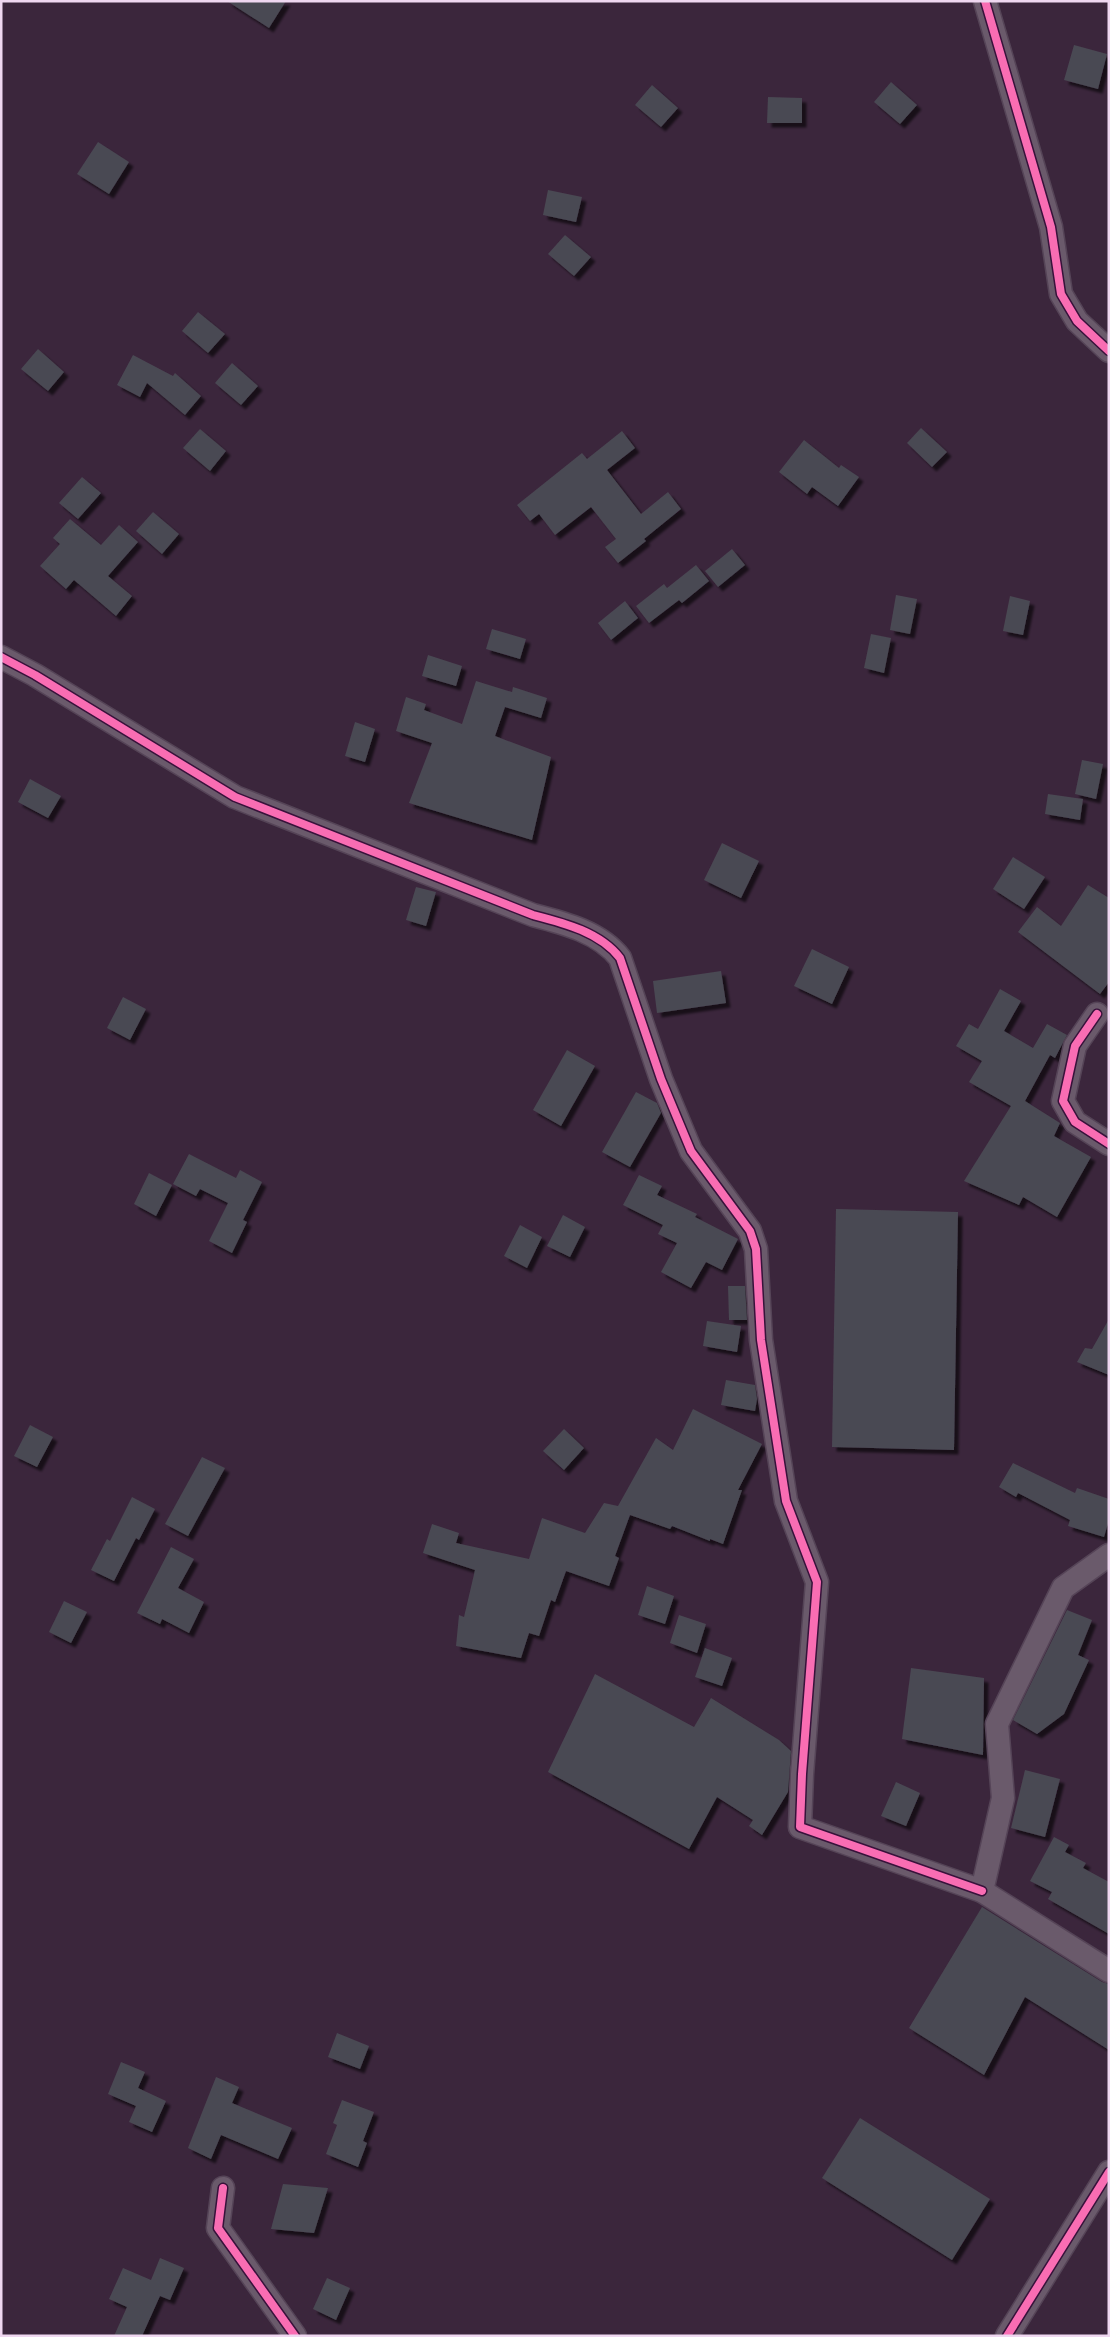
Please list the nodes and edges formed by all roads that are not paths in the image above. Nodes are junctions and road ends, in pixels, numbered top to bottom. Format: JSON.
{"nodes":[{"id":1,"x":985,"y":1,"type":"edge"},
{"id":2,"x":1109,"y":352,"type":"edge"},
{"id":3,"x":1,"y":657,"type":"edge"},
{"id":4,"x":1097,"y":1014,"type":"dead end"},
{"id":5,"x":1109,"y":1144,"type":"edge"},
{"id":6,"x":1109,"y":1555,"type":"edge"},
{"id":7,"x":982,"y":1891,"type":"junction"},
{"id":8,"x":1109,"y":1971,"type":"edge"},
{"id":9,"x":1109,"y":2172,"type":"edge"},
{"id":10,"x":223,"y":2188,"type":"dead end"},
{"id":11,"x":295,"y":2336,"type":"edge"},
{"id":12,"x":1008,"y":2336,"type":"edge"}],
"edges":[{"from":1,"to":2,"type":"street"},
{"from":3,"to":7,"type":"street"},
{"from":4,"to":5,"type":"street"},
{"from":6,"to":7,"type":"street"},
{"from":7,"to":8,"type":"street"},
{"from":9,"to":12,"type":"street"},
{"from":10,"to":11,"type":"street"}]}
